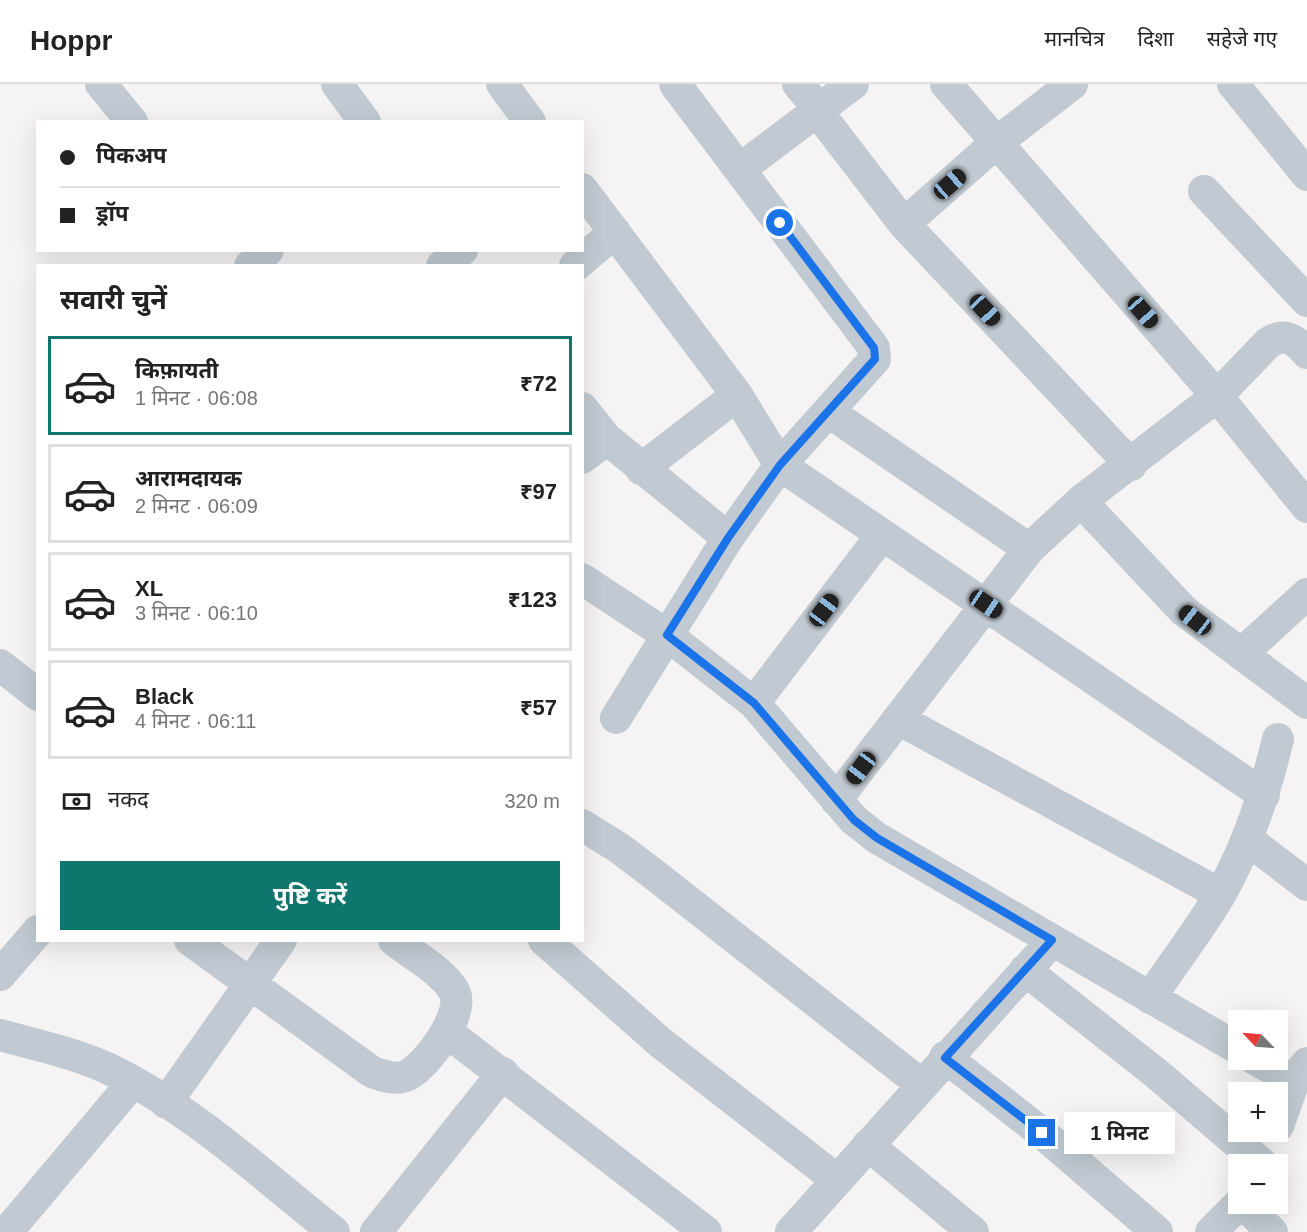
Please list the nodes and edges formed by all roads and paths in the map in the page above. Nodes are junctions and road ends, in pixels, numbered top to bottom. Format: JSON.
{"nodes":[{"id":1,"x":337,"y":84,"type":"edge"},
{"id":2,"x":502,"y":84,"type":"edge"},
{"id":3,"x":675,"y":84,"type":"edge"},
{"id":4,"x":798,"y":84,"type":"edge"},
{"id":5,"x":853,"y":84,"type":"edge"},
{"id":6,"x":946,"y":84,"type":"edge"},
{"id":7,"x":1072,"y":84,"type":"edge"},
{"id":8,"x":1233,"y":84,"type":"edge"},
{"id":9,"x":105,"y":85,"type":"edge"},
{"id":10,"x":818,"y":110,"type":"junction"},
{"id":11,"x":131,"y":120,"type":"edge"},
{"id":12,"x":364,"y":120,"type":"edge"},
{"id":13,"x":529,"y":120,"type":"edge"},
{"id":14,"x":996,"y":143,"type":"junction"},
{"id":15,"x":740,"y":169,"type":"junction"},
{"id":16,"x":1307,"y":175,"type":"edge"},
{"id":17,"x":1204,"y":191,"type":"dead end"},
{"id":18,"x":584,"y":192,"type":"edge"},
{"id":19,"x":904,"y":224,"type":"junction"},
{"id":20,"x":615,"y":232,"type":"junction"},
{"id":21,"x":266,"y":252,"type":"edge"},
{"id":22,"x":460,"y":252,"type":"edge"},
{"id":23,"x":252,"y":264,"type":"edge"},
{"id":24,"x":445,"y":264,"type":"edge"},
{"id":25,"x":577,"y":264,"type":"edge"},
{"id":26,"x":1307,"y":302,"type":"edge"},
{"id":27,"x":1303,"y":336,"type":"edge"},
{"id":28,"x":737,"y":395,"type":"junction"},
{"id":29,"x":1217,"y":396,"type":"junction"},
{"id":30,"x":584,"y":410,"type":"edge"},
{"id":31,"x":829,"y":412,"type":"junction"},
{"id":32,"x":607,"y":439,"type":"junction"},
{"id":33,"x":584,"y":456,"type":"edge"},
{"id":34,"x":780,"y":465,"type":"junction"},
{"id":35,"x":1131,"y":465,"type":"junction"},
{"id":36,"x":641,"y":469,"type":"junction"},
{"id":37,"x":1081,"y":501,"type":"junction"},
{"id":38,"x":1307,"y":507,"type":"edge"},
{"id":39,"x":881,"y":536,"type":"junction"},
{"id":40,"x":728,"y":538,"type":"junction"},
{"id":41,"x":1029,"y":549,"type":"junction"},
{"id":42,"x":584,"y":580,"type":"edge"},
{"id":43,"x":1307,"y":594,"type":"edge"},
{"id":44,"x":986,"y":604,"type":"junction"},
{"id":45,"x":667,"y":635,"type":"junction"},
{"id":46,"x":1240,"y":654,"type":"junction"},
{"id":47,"x":0,"y":664,"type":"edge"},
{"id":48,"x":36,"y":693,"type":"edge"},
{"id":49,"x":754,"y":703,"type":"junction"},
{"id":50,"x":1307,"y":703,"type":"edge"},
{"id":51,"x":615,"y":718,"type":"dead end"},
{"id":52,"x":898,"y":719,"type":"junction"},
{"id":53,"x":1278,"y":739,"type":"dead end"},
{"id":54,"x":1264,"y":795,"type":"junction"},
{"id":55,"x":836,"y":800,"type":"junction"},
{"id":56,"x":584,"y":826,"type":"edge"},
{"id":57,"x":1247,"y":839,"type":"junction"},
{"id":58,"x":1307,"y":885,"type":"edge"},
{"id":59,"x":1220,"y":894,"type":"junction"},
{"id":60,"x":36,"y":933,"type":"edge"},
{"id":61,"x":1052,"y":940,"type":"junction"},
{"id":62,"x":193,"y":942,"type":"edge"},
{"id":63,"x":280,"y":942,"type":"edge"},
{"id":64,"x":397,"y":942,"type":"edge"},
{"id":65,"x":546,"y":942,"type":"edge"},
{"id":66,"x":1025,"y":970,"type":"junction"},
{"id":67,"x":0,"y":975,"type":"edge"},
{"id":68,"x":250,"y":985,"type":"junction"},
{"id":69,"x":1150,"y":998,"type":"junction"},
{"id":70,"x":447,"y":1032,"type":"junction"},
{"id":71,"x":0,"y":1035,"type":"edge"},
{"id":72,"x":1228,"y":1043,"type":"edge"},
{"id":73,"x":945,"y":1058,"type":"junction"},
{"id":74,"x":1300,"y":1072,"type":"edge"},
{"id":75,"x":503,"y":1073,"type":"junction"},
{"id":76,"x":133,"y":1082,"type":"junction"},
{"id":77,"x":921,"y":1084,"type":"junction"},
{"id":78,"x":1288,"y":1101,"type":"edge"},
{"id":79,"x":166,"y":1103,"type":"junction"},
{"id":80,"x":867,"y":1145,"type":"junction"},
{"id":81,"x":1251,"y":1154,"type":"edge"},
{"id":82,"x":837,"y":1180,"type":"junction"},
{"id":83,"x":1230,"y":1214,"type":"edge"},
{"id":84,"x":1253,"y":1214,"type":"edge"},
{"id":85,"x":7,"y":1222,"type":"edge"},
{"id":86,"x":334,"y":1232,"type":"edge"},
{"id":87,"x":376,"y":1232,"type":"edge"},
{"id":88,"x":706,"y":1232,"type":"edge"},
{"id":89,"x":791,"y":1232,"type":"edge"},
{"id":90,"x":972,"y":1232,"type":"edge"},
{"id":91,"x":1157,"y":1232,"type":"edge"},
{"id":92,"x":1211,"y":1232,"type":"edge"},
{"id":93,"x":1272,"y":1232,"type":"edge"}],
"edges":[{"from":1,"to":12,"type":"street"},
{"from":2,"to":13,"type":"street"},
{"from":3,"to":15,"type":"street"},
{"from":4,"to":10,"type":"street"},
{"from":5,"to":10,"type":"street"},
{"from":6,"to":14,"type":"street"},
{"from":7,"to":14,"type":"street"},
{"from":8,"to":16,"type":"street"},
{"from":9,"to":11,"type":"street"},
{"from":10,"to":15,"type":"street"},
{"from":10,"to":19,"type":"street"},
{"from":14,"to":19,"type":"street"},
{"from":14,"to":29,"type":"street"},
{"from":15,"to":31,"type":"street"},
{"from":17,"to":26,"type":"street"},
{"from":18,"to":20,"type":"street"},
{"from":19,"to":35,"type":"street"},
{"from":20,"to":25,"type":"street"},
{"from":20,"to":28,"type":"street"},
{"from":21,"to":23,"type":"street"},
{"from":22,"to":24,"type":"street"},
{"from":27,"to":29,"type":"street"},
{"from":28,"to":34,"type":"street"},
{"from":28,"to":36,"type":"street"},
{"from":29,"to":35,"type":"street"},
{"from":29,"to":38,"type":"street"},
{"from":30,"to":32,"type":"street"},
{"from":31,"to":34,"type":"street"},
{"from":31,"to":41,"type":"street"},
{"from":32,"to":33,"type":"street"},
{"from":32,"to":36,"type":"street"},
{"from":34,"to":39,"type":"street"},
{"from":34,"to":40,"type":"street"},
{"from":35,"to":37,"type":"street"},
{"from":36,"to":40,"type":"street"},
{"from":37,"to":41,"type":"street"},
{"from":37,"to":46,"type":"street"},
{"from":39,"to":44,"type":"street"},
{"from":39,"to":49,"type":"street"},
{"from":40,"to":45,"type":"street"},
{"from":41,"to":44,"type":"street"},
{"from":42,"to":45,"type":"street"},
{"from":43,"to":46,"type":"street"},
{"from":44,"to":52,"type":"street"},
{"from":44,"to":54,"type":"street"},
{"from":45,"to":49,"type":"street"},
{"from":45,"to":51,"type":"street"},
{"from":46,"to":50,"type":"street"},
{"from":47,"to":48,"type":"street"},
{"from":49,"to":55,"type":"street"},
{"from":52,"to":55,"type":"street"},
{"from":52,"to":59,"type":"street"},
{"from":53,"to":54,"type":"street"},
{"from":54,"to":57,"type":"street"},
{"from":55,"to":61,"type":"street"},
{"from":56,"to":77,"type":"street"},
{"from":57,"to":58,"type":"street"},
{"from":57,"to":59,"type":"street"},
{"from":59,"to":69,"type":"street"},
{"from":60,"to":67,"type":"street"},
{"from":61,"to":66,"type":"street"},
{"from":61,"to":69,"type":"street"},
{"from":62,"to":68,"type":"street"},
{"from":63,"to":68,"type":"street"},
{"from":64,"to":70,"type":"street"},
{"from":65,"to":82,"type":"street"},
{"from":66,"to":73,"type":"street"},
{"from":66,"to":81,"type":"street"},
{"from":68,"to":70,"type":"street"},
{"from":68,"to":79,"type":"street"},
{"from":69,"to":72,"type":"street"},
{"from":70,"to":75,"type":"street"},
{"from":71,"to":76,"type":"street"},
{"from":73,"to":77,"type":"street"},
{"from":73,"to":91,"type":"street"},
{"from":74,"to":78,"type":"street"},
{"from":75,"to":87,"type":"street"},
{"from":75,"to":88,"type":"street"},
{"from":76,"to":79,"type":"street"},
{"from":76,"to":85,"type":"street"},
{"from":77,"to":80,"type":"street"},
{"from":79,"to":86,"type":"street"},
{"from":80,"to":82,"type":"street"},
{"from":80,"to":90,"type":"street"},
{"from":82,"to":89,"type":"street"},
{"from":83,"to":92,"type":"street"},
{"from":84,"to":93,"type":"street"}]}
